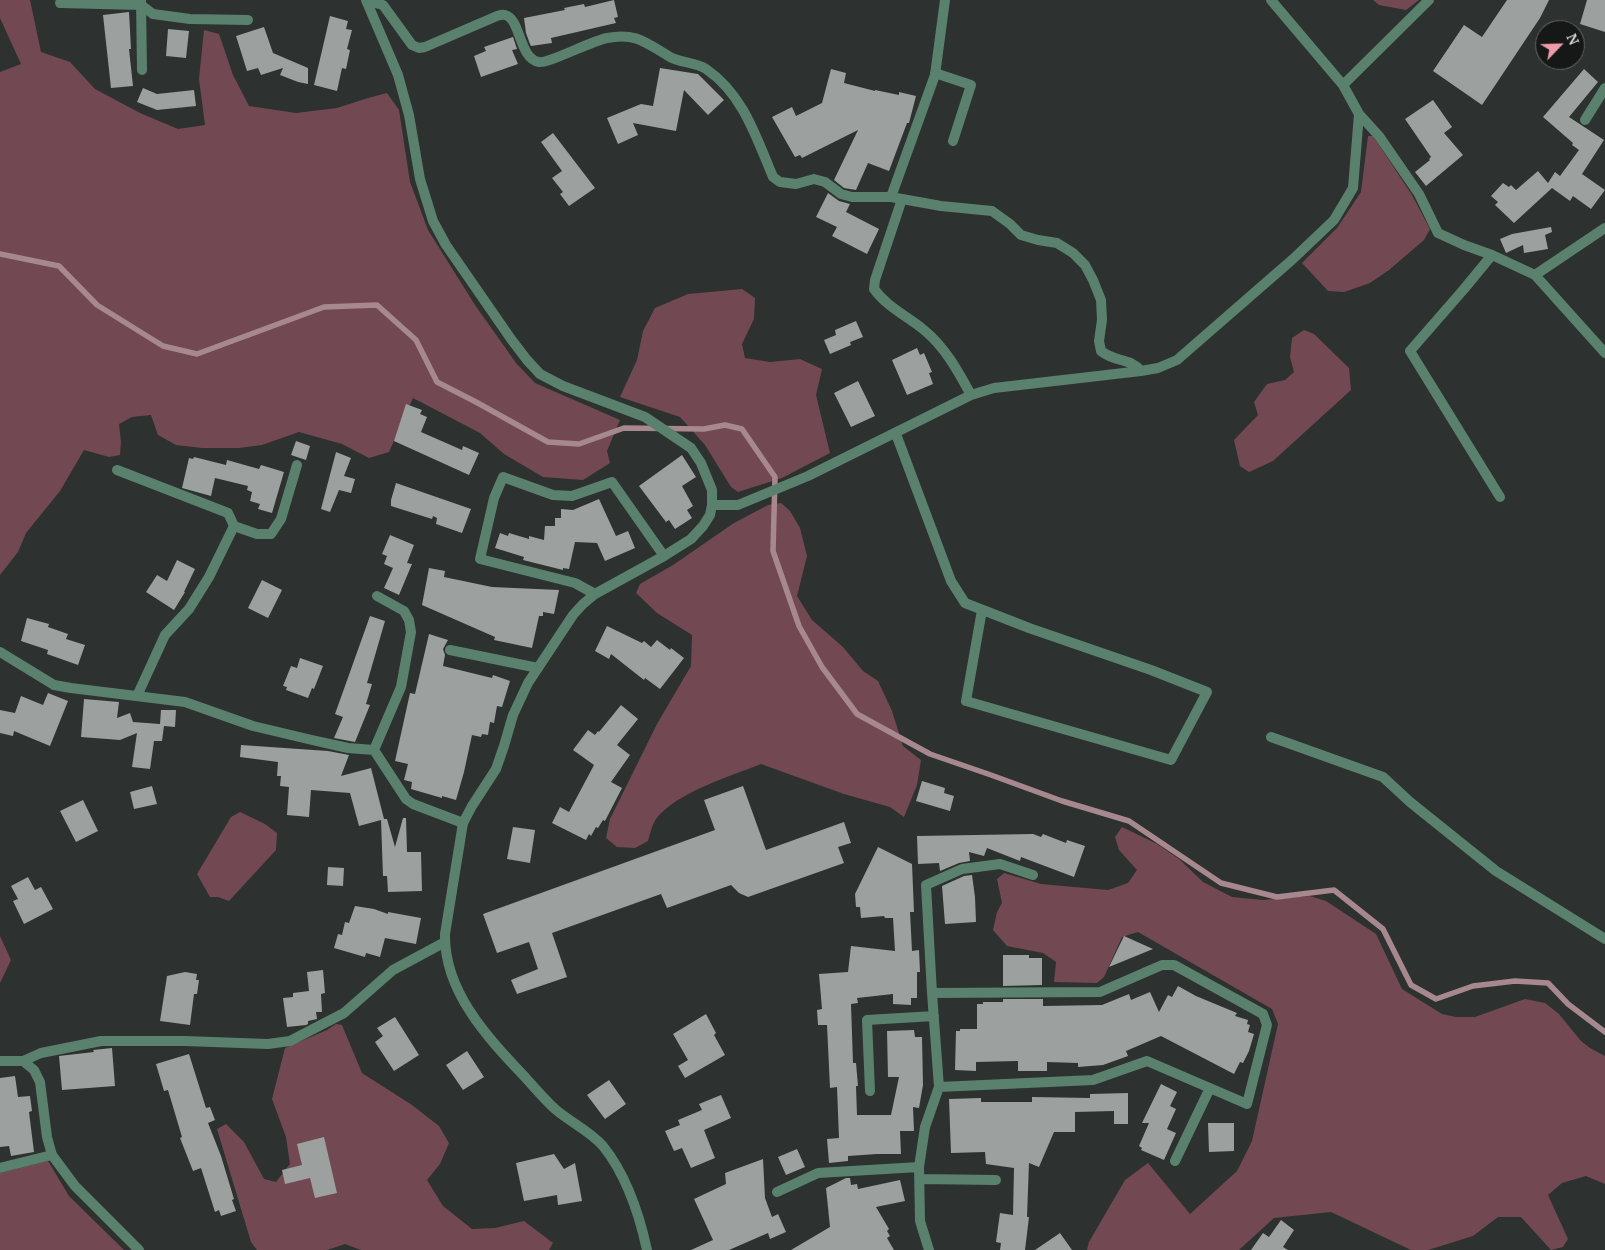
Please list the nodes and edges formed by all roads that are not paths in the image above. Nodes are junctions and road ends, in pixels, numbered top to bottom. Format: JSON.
{"nodes":[{"id":1,"x":366,"y":0,"type":"edge"},
{"id":2,"x":945,"y":0,"type":"edge"},
{"id":3,"x":1271,"y":0,"type":"edge"},
{"id":4,"x":1429,"y":0,"type":"edge"},
{"id":5,"x":141,"y":2,"type":"edge"},
{"id":6,"x":60,"y":3,"type":"dead end"},
{"id":7,"x":248,"y":20,"type":"dead end"},
{"id":8,"x":142,"y":70,"type":"dead end"},
{"id":9,"x":935,"y":73,"type":"junction"},
{"id":10,"x":1343,"y":85,"type":"junction"},
{"id":11,"x":1605,"y":88,"type":"edge"},
{"id":12,"x":1359,"y":114,"type":"junction"},
{"id":13,"x":1585,"y":120,"type":"dead end"},
{"id":14,"x":953,"y":141,"type":"dead end"},
{"id":15,"x":891,"y":197,"type":"junction"},
{"id":16,"x":902,"y":199,"type":"junction"},
{"id":17,"x":1605,"y":228,"type":"edge"},
{"id":18,"x":1492,"y":255,"type":"junction"},
{"id":19,"x":1535,"y":275,"type":"junction"},
{"id":20,"x":1605,"y":353,"type":"edge"},
{"id":21,"x":1141,"y":371,"type":"junction"},
{"id":22,"x":971,"y":395,"type":"junction"},
{"id":23,"x":896,"y":434,"type":"junction"},
{"id":24,"x":297,"y":465,"type":"dead end"},
{"id":25,"x":117,"y":470,"type":"dead end"},
{"id":26,"x":1500,"y":497,"type":"dead end"},
{"id":27,"x":712,"y":505,"type":"junction"},
{"id":28,"x":234,"y":526,"type":"junction"},
{"id":29,"x":664,"y":556,"type":"junction"},
{"id":30,"x":595,"y":594,"type":"junction"},
{"id":31,"x":377,"y":596,"type":"dead end"},
{"id":32,"x":982,"y":610,"type":"junction"},
{"id":33,"x":450,"y":650,"type":"dead end"},
{"id":34,"x":0,"y":652,"type":"edge"},
{"id":35,"x":538,"y":668,"type":"junction"},
{"id":36,"x":137,"y":696,"type":"junction"},
{"id":37,"x":1271,"y":737,"type":"dead end"},
{"id":38,"x":374,"y":750,"type":"junction"},
{"id":39,"x":463,"y":823,"type":"junction"},
{"id":40,"x":1033,"y":875,"type":"dead end"},
{"id":41,"x":1605,"y":939,"type":"edge"},
{"id":42,"x":445,"y":942,"type":"junction"},
{"id":43,"x":932,"y":993,"type":"junction"},
{"id":44,"x":934,"y":1016,"type":"junction"},
{"id":45,"x":0,"y":1061,"type":"edge"},
{"id":46,"x":23,"y":1061,"type":"junction"},
{"id":47,"x":939,"y":1087,"type":"junction"},
{"id":48,"x":1210,"y":1088,"type":"junction"},
{"id":49,"x":870,"y":1091,"type":"dead end"},
{"id":50,"x":52,"y":1156,"type":"junction"},
{"id":51,"x":1175,"y":1161,"type":"dead end"},
{"id":52,"x":0,"y":1168,"type":"edge"},
{"id":53,"x":920,"y":1168,"type":"junction"},
{"id":54,"x":920,"y":1179,"type":"junction"},
{"id":55,"x":996,"y":1180,"type":"dead end"},
{"id":56,"x":777,"y":1192,"type":"dead end"},
{"id":57,"x":139,"y":1250,"type":"edge"},
{"id":58,"x":648,"y":1250,"type":"edge"},
{"id":59,"x":929,"y":1250,"type":"edge"}],
"edges":[{"from":1,"to":15,"type":"street"},
{"from":1,"to":27,"type":"street"},
{"from":2,"to":9,"type":"street"},
{"from":3,"to":10,"type":"street"},
{"from":4,"to":10,"type":"street"},
{"from":5,"to":6,"type":"street"},
{"from":5,"to":7,"type":"street"},
{"from":5,"to":8,"type":"street"},
{"from":9,"to":14,"type":"street"},
{"from":9,"to":15,"type":"street"},
{"from":10,"to":12,"type":"street"},
{"from":11,"to":13,"type":"street"},
{"from":12,"to":18,"type":"street"},
{"from":12,"to":21,"type":"street"},
{"from":15,"to":16,"type":"street"},
{"from":16,"to":21,"type":"street"},
{"from":16,"to":22,"type":"street"},
{"from":17,"to":19,"type":"street"},
{"from":18,"to":19,"type":"street"},
{"from":18,"to":26,"type":"street"},
{"from":19,"to":20,"type":"street"},
{"from":21,"to":22,"type":"street"},
{"from":22,"to":23,"type":"street"},
{"from":23,"to":27,"type":"street"},
{"from":23,"to":32,"type":"street"},
{"from":24,"to":28,"type":"street"},
{"from":25,"to":28,"type":"street"},
{"from":27,"to":29,"type":"street"},
{"from":28,"to":36,"type":"street"},
{"from":29,"to":30,"type":"street"},
{"from":29,"to":30,"type":"street"},
{"from":30,"to":35,"type":"street"},
{"from":31,"to":38,"type":"street"},
{"from":32,"to":32,"type":"street"},
{"from":33,"to":35,"type":"street"},
{"from":34,"to":36,"type":"street"},
{"from":35,"to":39,"type":"street"},
{"from":36,"to":38,"type":"street"},
{"from":37,"to":41,"type":"street"},
{"from":38,"to":39,"type":"street"},
{"from":39,"to":42,"type":"street"},
{"from":40,"to":43,"type":"street"},
{"from":42,"to":46,"type":"street"},
{"from":42,"to":58,"type":"street"},
{"from":43,"to":44,"type":"street"},
{"from":43,"to":48,"type":"street"},
{"from":44,"to":47,"type":"street"},
{"from":44,"to":49,"type":"street"},
{"from":45,"to":46,"type":"street"},
{"from":46,"to":50,"type":"street"},
{"from":47,"to":48,"type":"street"},
{"from":47,"to":53,"type":"street"},
{"from":48,"to":51,"type":"street"},
{"from":50,"to":52,"type":"street"},
{"from":50,"to":57,"type":"street"},
{"from":53,"to":54,"type":"street"},
{"from":53,"to":56,"type":"street"},
{"from":54,"to":55,"type":"street"},
{"from":54,"to":59,"type":"street"}]}
